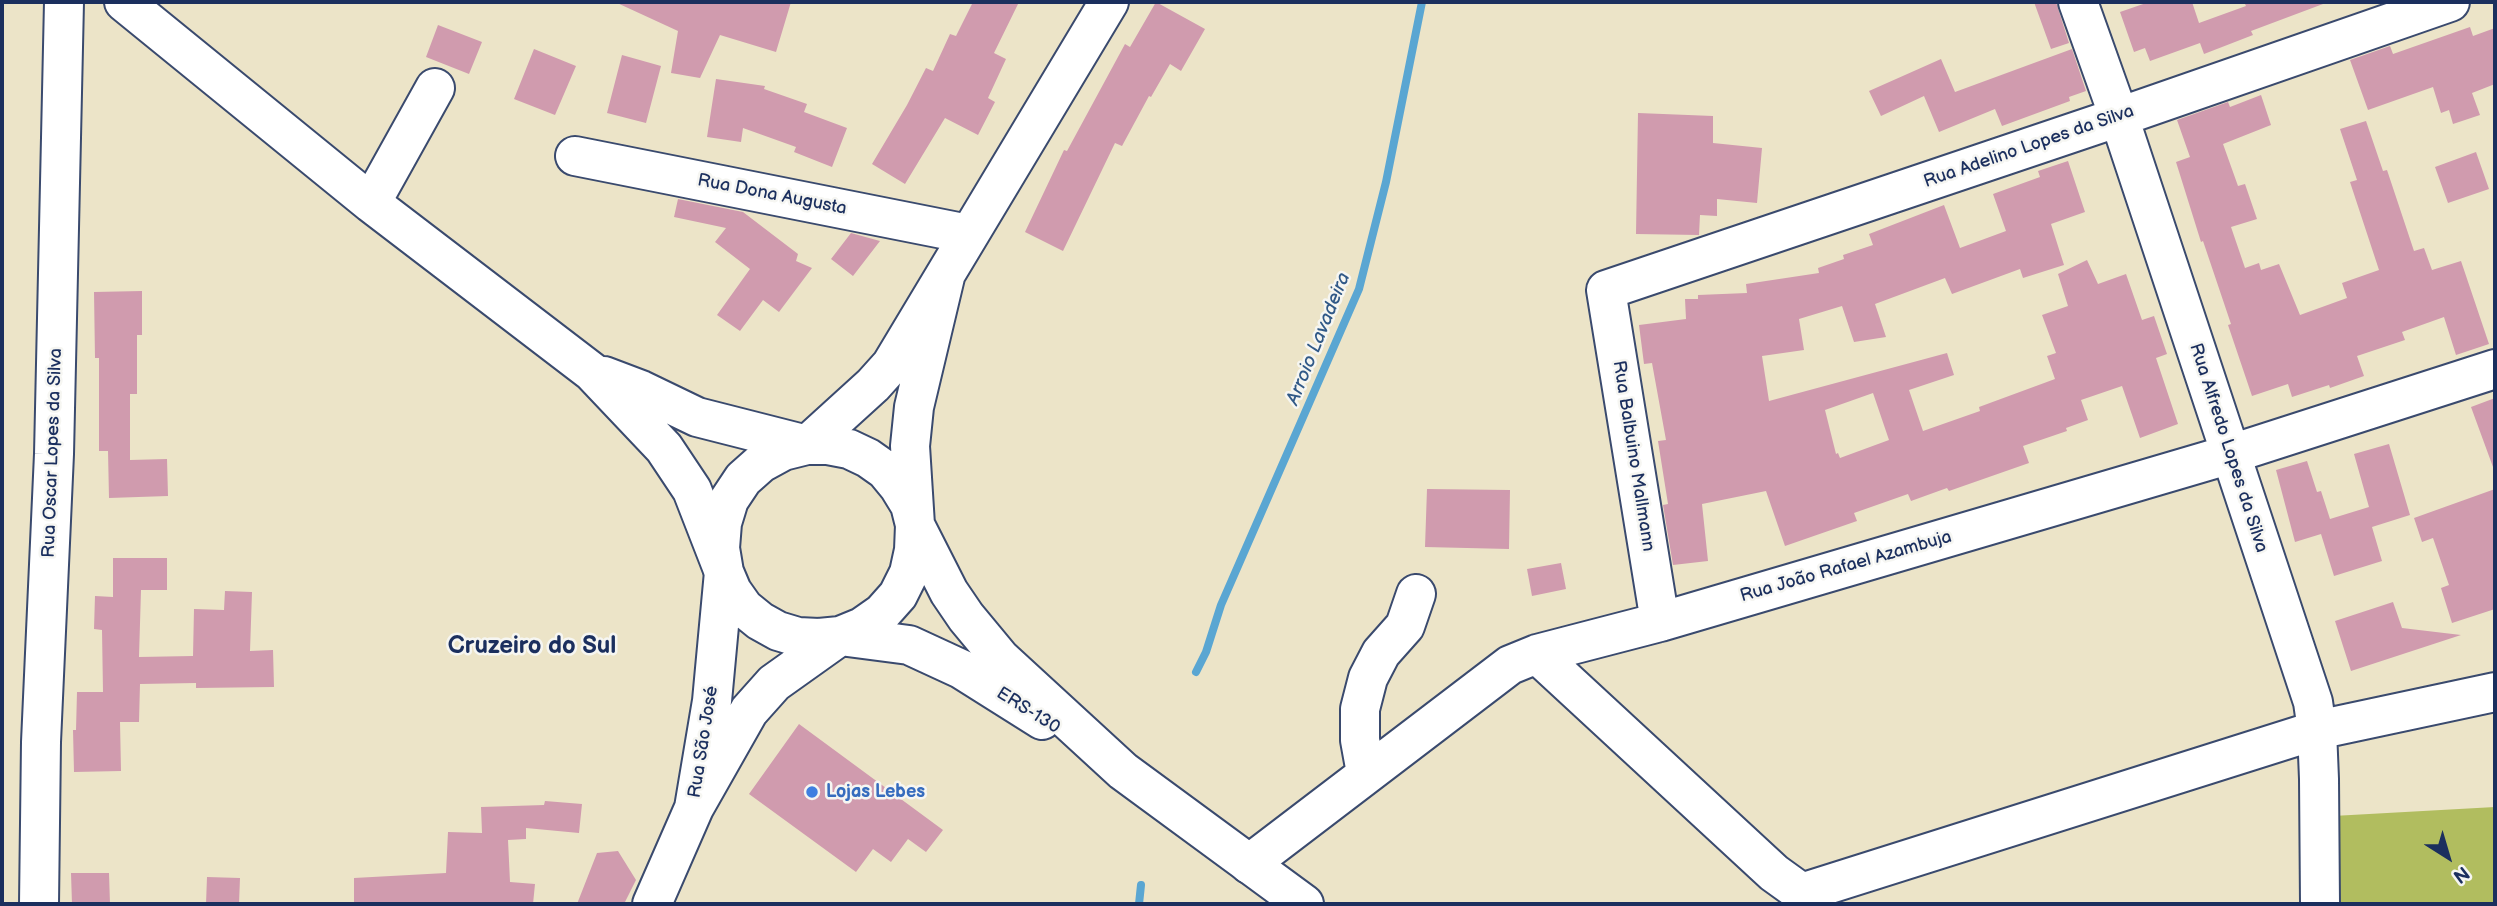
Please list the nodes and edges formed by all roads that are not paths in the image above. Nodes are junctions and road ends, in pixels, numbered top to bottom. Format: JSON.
{"nodes":[{"id":1,"x":64,"y":2,"type":"edge"},
{"id":2,"x":124,"y":2,"type":"edge"},
{"id":3,"x":1109,"y":2,"type":"edge"},
{"id":4,"x":2078,"y":2,"type":"edge"},
{"id":5,"x":2450,"y":2,"type":"edge"},
{"id":6,"x":435,"y":88,"type":"dead end"},
{"id":7,"x":2119,"y":117,"type":"junction"},
{"id":8,"x":575,"y":156,"type":"dead end"},
{"id":9,"x":371,"y":203,"type":"junction"},
{"id":10,"x":968,"y":234,"type":"junction"},
{"id":11,"x":945,"y":276,"type":"junction"},
{"id":12,"x":1606,"y":290,"type":"joint"},
{"id":13,"x":2495,"y":369,"type":"edge"},
{"id":14,"x":592,"y":372,"type":"junction"},
{"id":15,"x":807,"y":445,"type":"junction"},
{"id":16,"x":2231,"y":454,"type":"junction"},
{"id":17,"x":915,"y":525,"type":"junction"},
{"id":18,"x":724,"y":572,"type":"junction"},
{"id":19,"x":1416,"y":594,"type":"dead end"},
{"id":20,"x":1660,"y":622,"type":"junction"},
{"id":21,"x":840,"y":636,"type":"junction"},
{"id":22,"x":1536,"y":654,"type":"junction"},
{"id":23,"x":2495,"y":692,"type":"edge"},
{"id":24,"x":2317,"y":730,"type":"junction"},
{"id":25,"x":1123,"y":771,"type":"junction"},
{"id":26,"x":1366,"y":773,"type":"junction"},
{"id":27,"x":694,"y":808,"type":"junction"},
{"id":28,"x":1249,"y":864,"type":"junction"},
{"id":29,"x":1809,"y":899,"type":"edge"},
{"id":30,"x":39,"y":904,"type":"edge"},
{"id":31,"x":652,"y":904,"type":"edge"},
{"id":32,"x":1304,"y":904,"type":"edge"},
{"id":33,"x":2320,"y":904,"type":"edge"}],
"edges":[{"from":1,"to":30,"type":"street","name":"Rua Oscar Lopes da Silva"},
{"from":2,"to":9,"type":"street"},
{"from":3,"to":10,"type":"street"},
{"from":4,"to":7,"type":"street","name":"Rua Alfredo Lopes da Silva"},
{"from":5,"to":7,"type":"street","name":"Rua Adelino Lopes da Silva"},
{"from":6,"to":9,"type":"street"},
{"from":7,"to":12,"type":"street","name":"Rua Adelino Lopes da Silva"},
{"from":7,"to":16,"type":"street","name":"Rua Alfredo Lopes da Silva"},
{"from":8,"to":10,"type":"street","name":"Rua Dona Augusta"},
{"from":9,"to":14,"type":"street"},
{"from":10,"to":11,"type":"street"},
{"from":11,"to":15,"type":"street"},
{"from":11,"to":17,"type":"street"},
{"from":12,"to":20,"type":"street","name":"Rua Balbuino Mallmann"},
{"from":13,"to":16,"type":"street","name":"Rua João Rafael Azambuja"},
{"from":14,"to":15,"type":"street"},
{"from":14,"to":18,"type":"street"},
{"from":15,"to":17,"type":"street"},
{"from":15,"to":18,"type":"street"},
{"from":16,"to":20,"type":"street","name":"Rua João Rafael Azambuja"},
{"from":16,"to":24,"type":"street","name":"Rua Alfredo Lopes da Silva"},
{"from":17,"to":21,"type":"street"},
{"from":17,"to":25,"type":"street","name":"ERS-130"},
{"from":18,"to":21,"type":"street"},
{"from":18,"to":27,"type":"street","name":"Rua São José"},
{"from":19,"to":26,"type":"street"},
{"from":20,"to":22,"type":"street","name":"Rua João Rafael Azambuja"},
{"from":21,"to":25,"type":"street","name":"ERS-130"},
{"from":21,"to":27,"type":"street"},
{"from":22,"to":26,"type":"street","name":"Rua João Rafael Azambuja"},
{"from":22,"to":29,"type":"street"},
{"from":23,"to":24,"type":"street"},
{"from":24,"to":29,"type":"street"},
{"from":24,"to":33,"type":"street","name":"Rua Alfredo Lopes da Silva"},
{"from":25,"to":28,"type":"street"},
{"from":26,"to":28,"type":"street","name":"Rua João Rafael Azambuja"},
{"from":27,"to":31,"type":"street","name":"Rua São José"},
{"from":28,"to":32,"type":"street"}]}
